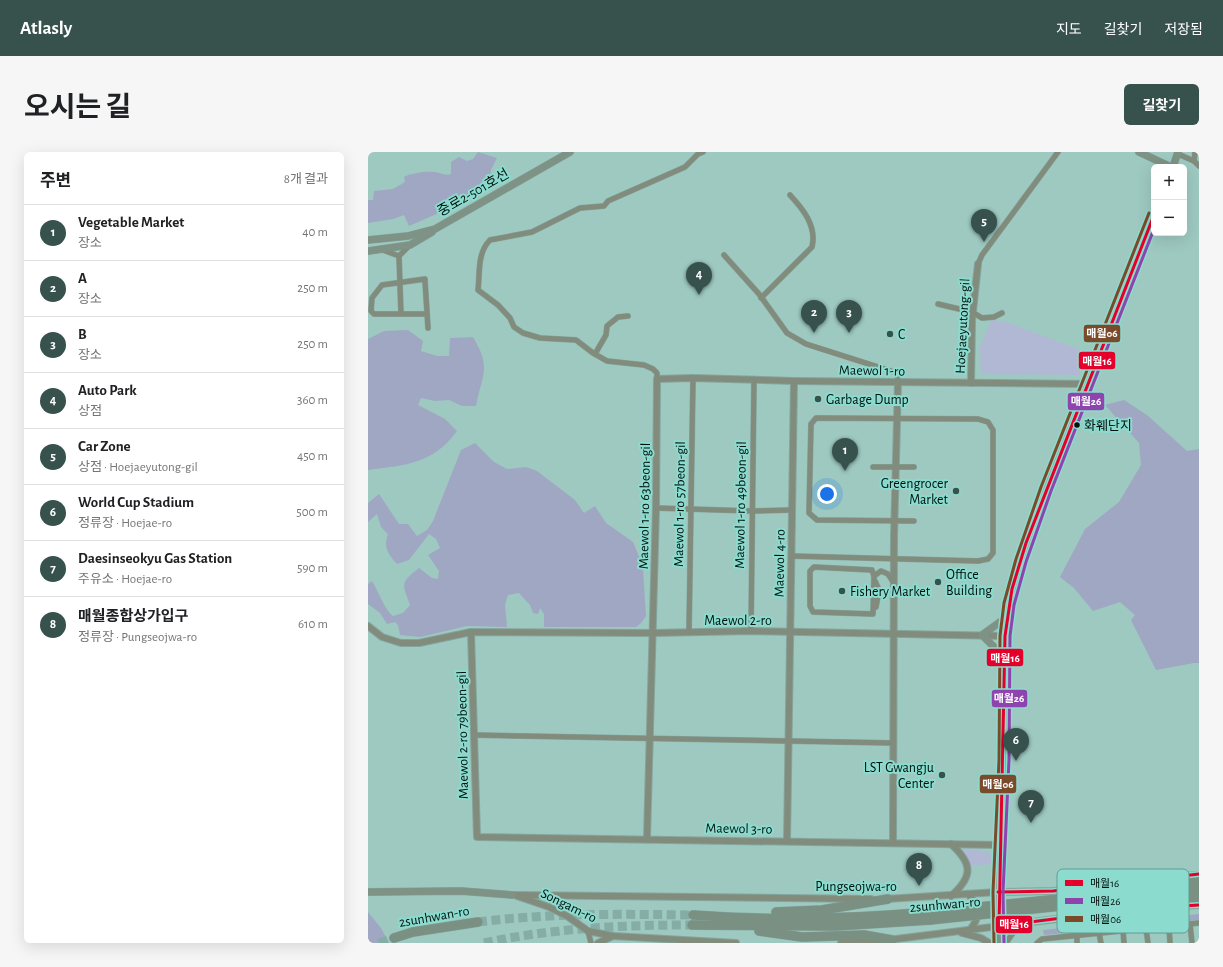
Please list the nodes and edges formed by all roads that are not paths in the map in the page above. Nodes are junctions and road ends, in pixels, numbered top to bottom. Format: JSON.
{"nodes":[{"id":1,"x":570,"y":152,"type":"edge"},
{"id":2,"x":703,"y":152,"type":"edge"},
{"id":3,"x":1058,"y":152,"type":"edge"},
{"id":4,"x":1139,"y":152,"type":"edge"},
{"id":5,"x":1196,"y":152,"type":"edge"},
{"id":6,"x":1178,"y":153,"type":"edge"},
{"id":7,"x":1194,"y":161,"type":"junction"},
{"id":8,"x":1165,"y":164,"type":"edge"},
{"id":9,"x":1173,"y":164,"type":"edge"},
{"id":10,"x":1199,"y":166,"type":"edge"},
{"id":11,"x":790,"y":195,"type":"dead end"},
{"id":12,"x":1151,"y":222,"type":"edge"},
{"id":13,"x":435,"y":229,"type":"junction"},
{"id":14,"x":368,"y":240,"type":"edge"},
{"id":15,"x":410,"y":245,"type":"junction"},
{"id":16,"x":382,"y":250,"type":"junction"},
{"id":17,"x":368,"y":251,"type":"edge"},
{"id":18,"x":724,"y":255,"type":"dead end"},
{"id":19,"x":399,"y":256,"type":"junction"},
{"id":20,"x":978,"y":264,"type":"joint"},
{"id":21,"x":401,"y":283,"type":"junction"},
{"id":22,"x":761,"y":298,"type":"junction"},
{"id":23,"x":938,"y":304,"type":"dead end"},
{"id":24,"x":972,"y":312,"type":"junction"},
{"id":25,"x":401,"y":314,"type":"junction"},
{"id":26,"x":427,"y":314,"type":"junction"},
{"id":27,"x":1002,"y":314,"type":"dead end"},
{"id":28,"x":628,"y":316,"type":"dead end"},
{"id":29,"x":428,"y":328,"type":"dead end"},
{"id":30,"x":595,"y":354,"type":"junction"},
{"id":31,"x":656,"y":378,"type":"junction"},
{"id":32,"x":693,"y":378,"type":"junction"},
{"id":33,"x":754,"y":379,"type":"junction"},
{"id":34,"x":794,"y":381,"type":"junction"},
{"id":35,"x":898,"y":382,"type":"junction"},
{"id":36,"x":971,"y":383,"type":"junction"},
{"id":37,"x":1088,"y":384,"type":"junction"},
{"id":38,"x":896,"y":418,"type":"junction"},
{"id":39,"x":873,"y":466,"type":"dead end"},
{"id":40,"x":895,"y":467,"type":"junction"},
{"id":41,"x":914,"y":467,"type":"dead end"},
{"id":42,"x":656,"y":508,"type":"junction"},
{"id":43,"x":692,"y":509,"type":"junction"},
{"id":44,"x":791,"y":510,"type":"junction"},
{"id":45,"x":752,"y":511,"type":"junction"},
{"id":46,"x":894,"y":521,"type":"junction"},
{"id":47,"x":914,"y":521,"type":"dead end"},
{"id":48,"x":791,"y":556,"type":"junction"},
{"id":49,"x":814,"y":557,"type":"junction"},
{"id":50,"x":893,"y":558,"type":"junction"},
{"id":51,"x":814,"y":567,"type":"junction"},
{"id":52,"x":874,"y":578,"type":"junction"},
{"id":53,"x":894,"y":583,"type":"junction"},
{"id":54,"x":876,"y":607,"type":"dead end"},
{"id":55,"x":1007,"y":617,"type":"junction"},
{"id":56,"x":368,"y":626,"type":"edge"},
{"id":57,"x":751,"y":631,"type":"junction"},
{"id":58,"x":471,"y":632,"type":"junction"},
{"id":59,"x":689,"y":632,"type":"junction"},
{"id":60,"x":790,"y":632,"type":"junction"},
{"id":61,"x":653,"y":633,"type":"junction"},
{"id":62,"x":894,"y":634,"type":"junction"},
{"id":63,"x":982,"y":635,"type":"junction"},
{"id":64,"x":1005,"y":636,"type":"junction"},
{"id":65,"x":1005,"y":658,"type":"junction"},
{"id":66,"x":474,"y":735,"type":"junction"},
{"id":67,"x":649,"y":738,"type":"junction"},
{"id":68,"x":789,"y":740,"type":"junction"},
{"id":69,"x":894,"y":743,"type":"junction"},
{"id":70,"x":477,"y":837,"type":"joint"},
{"id":71,"x":647,"y":838,"type":"junction"},
{"id":72,"x":786,"y":841,"type":"junction"},
{"id":73,"x":893,"y":843,"type":"junction"},
{"id":74,"x":951,"y":844,"type":"junction"},
{"id":75,"x":1000,"y":846,"type":"junction"},
{"id":76,"x":1199,"y":875,"type":"edge"},
{"id":77,"x":1189,"y":876,"type":"edge"},
{"id":78,"x":1199,"y":884,"type":"edge"},
{"id":79,"x":1189,"y":885,"type":"edge"},
{"id":80,"x":1057,"y":891,"type":"edge"},
{"id":81,"x":368,"y":892,"type":"edge"},
{"id":82,"x":998,"y":892,"type":"junction"},
{"id":83,"x":1199,"y":892,"type":"edge"},
{"id":84,"x":1189,"y":893,"type":"edge"},
{"id":85,"x":968,"y":894,"type":"junction"},
{"id":86,"x":512,"y":895,"type":"junction"},
{"id":87,"x":951,"y":896,"type":"junction"},
{"id":88,"x":888,"y":899,"type":"junction"},
{"id":89,"x":1199,"y":899,"type":"edge"},
{"id":90,"x":1189,"y":900,"type":"edge"},
{"id":91,"x":1057,"y":903,"type":"edge"},
{"id":92,"x":1199,"y":905,"type":"edge"},
{"id":93,"x":1189,"y":906,"type":"edge"},
{"id":94,"x":930,"y":916,"type":"junction"},
{"id":95,"x":1057,"y":918,"type":"edge"},
{"id":96,"x":693,"y":920,"type":"junction"},
{"id":97,"x":1030,"y":921,"type":"junction"},
{"id":98,"x":478,"y":922,"type":"tunnel mouth"},
{"id":99,"x":1199,"y":923,"type":"edge"},
{"id":100,"x":1190,"y":924,"type":"joint"},
{"id":101,"x":728,"y":926,"type":"junction"},
{"id":102,"x":999,"y":926,"type":"junction"},
{"id":103,"x":970,"y":930,"type":"junction"},
{"id":104,"x":588,"y":931,"type":"junction"},
{"id":105,"x":958,"y":932,"type":"junction"},
{"id":106,"x":1099,"y":933,"type":"joint"},
{"id":107,"x":1123,"y":933,"type":"edge"},
{"id":108,"x":1147,"y":933,"type":"edge"},
{"id":109,"x":1169,"y":933,"type":"edge"},
{"id":110,"x":1077,"y":935,"type":"junction"},
{"id":111,"x":613,"y":936,"type":"junction"},
{"id":112,"x":394,"y":938,"type":"tunnel mouth"},
{"id":113,"x":892,"y":940,"type":"junction"},
{"id":114,"x":591,"y":943,"type":"edge"},
{"id":115,"x":598,"y":943,"type":"edge"},
{"id":116,"x":727,"y":943,"type":"edge"},
{"id":117,"x":736,"y":943,"type":"edge"},
{"id":118,"x":841,"y":943,"type":"edge"},
{"id":119,"x":989,"y":943,"type":"edge"},
{"id":120,"x":999,"y":943,"type":"edge"},
{"id":121,"x":1006,"y":943,"type":"edge"},
{"id":122,"x":1037,"y":943,"type":"edge"},
{"id":123,"x":1078,"y":943,"type":"edge"},
{"id":124,"x":1100,"y":943,"type":"edge"},
{"id":125,"x":1124,"y":943,"type":"edge"},
{"id":126,"x":1148,"y":943,"type":"edge"},
{"id":127,"x":1170,"y":943,"type":"edge"},
{"id":128,"x":1192,"y":943,"type":"edge"}],
"edges":[{"from":1,"to":13,"type":"main road","name":"중로2-501호선"},
{"from":2,"to":30,"type":"street"},
{"from":3,"to":20,"type":"street","name":"Hoejaeyutong-gil"},
{"from":4,"to":8,"type":"main road"},
{"from":5,"to":7,"type":"street"},
{"from":6,"to":7,"type":"street"},
{"from":6,"to":9,"type":"main road"},
{"from":7,"to":10,"type":"street"},
{"from":11,"to":22,"type":"street"},
{"from":12,"to":37,"type":"main road"},
{"from":13,"to":14,"type":"main road","name":"중로2-501호선"},
{"from":13,"to":15,"type":"main road"},
{"from":15,"to":16,"type":"main road"},
{"from":15,"to":19,"type":"street"},
{"from":16,"to":17,"type":"main road"},
{"from":16,"to":19,"type":"street"},
{"from":18,"to":22,"type":"street"},
{"from":19,"to":21,"type":"street"},
{"from":20,"to":24,"type":"street","name":"Hoejaeyutong-gil"},
{"from":21,"to":25,"type":"street"},
{"from":21,"to":25,"type":"street"},
{"from":21,"to":26,"type":"street"},
{"from":22,"to":35,"type":"street"},
{"from":23,"to":24,"type":"street"},
{"from":24,"to":27,"type":"street"},
{"from":24,"to":36,"type":"street","name":"Hoejaeyutong-gil"},
{"from":25,"to":26,"type":"street"},
{"from":26,"to":29,"type":"street"},
{"from":28,"to":30,"type":"street"},
{"from":30,"to":31,"type":"street"},
{"from":31,"to":32,"type":"street","name":"Maewol 1-ro"},
{"from":31,"to":42,"type":"street","name":"Maewol 1-ro 63beon-gil"},
{"from":32,"to":33,"type":"street","name":"Maewol 1-ro"},
{"from":32,"to":43,"type":"street","name":"Maewol 1-ro 57beon-gil"},
{"from":33,"to":34,"type":"street","name":"Maewol 1-ro"},
{"from":33,"to":45,"type":"street","name":"Maewol 1-ro 49beon-gil"},
{"from":34,"to":35,"type":"street","name":"Maewol 1-ro"},
{"from":34,"to":44,"type":"street","name":"Maewol 4-ro"},
{"from":35,"to":36,"type":"street","name":"Maewol 1-ro"},
{"from":35,"to":38,"type":"street"},
{"from":36,"to":37,"type":"street","name":"Maewol 1-ro"},
{"from":37,"to":55,"type":"main road"},
{"from":38,"to":40,"type":"street"},
{"from":38,"to":46,"type":"street"},
{"from":38,"to":50,"type":"street"},
{"from":39,"to":40,"type":"street"},
{"from":40,"to":41,"type":"street"},
{"from":40,"to":46,"type":"street"},
{"from":42,"to":43,"type":"street"},
{"from":42,"to":61,"type":"street","name":"Maewol 1-ro 63beon-gil"},
{"from":43,"to":45,"type":"street"},
{"from":43,"to":59,"type":"street","name":"Maewol 1-ro 57beon-gil"},
{"from":44,"to":45,"type":"street"},
{"from":44,"to":48,"type":"street","name":"Maewol 4-ro"},
{"from":45,"to":57,"type":"street","name":"Maewol 1-ro 49beon-gil"},
{"from":46,"to":47,"type":"street"},
{"from":46,"to":50,"type":"street"},
{"from":48,"to":49,"type":"street"},
{"from":48,"to":60,"type":"street","name":"Maewol 4-ro"},
{"from":49,"to":50,"type":"street"},
{"from":49,"to":51,"type":"street"},
{"from":50,"to":53,"type":"street"},
{"from":51,"to":52,"type":"street"},
{"from":51,"to":52,"type":"street"},
{"from":52,"to":53,"type":"street"},
{"from":52,"to":54,"type":"street"},
{"from":53,"to":62,"type":"street"},
{"from":55,"to":63,"type":"main road"},
{"from":55,"to":64,"type":"main road"},
{"from":56,"to":58,"type":"street","name":"Maewol 2-ro"},
{"from":57,"to":59,"type":"street","name":"Maewol 2-ro"},
{"from":57,"to":60,"type":"street","name":"Maewol 2-ro"},
{"from":58,"to":61,"type":"street","name":"Maewol 2-ro"},
{"from":58,"to":66,"type":"street","name":"Maewol 2-ro 79beon-gil"},
{"from":59,"to":61,"type":"street","name":"Maewol 2-ro"},
{"from":60,"to":62,"type":"street","name":"Maewol 2-ro"},
{"from":60,"to":68,"type":"street","name":"Maewol 4-ro"},
{"from":61,"to":67,"type":"street","name":"Maewol 1-ro 63beon-gil"},
{"from":62,"to":63,"type":"street","name":"Maewol 2-ro"},
{"from":62,"to":69,"type":"street"},
{"from":63,"to":64,"type":"street","name":"Maewol 2-ro"},
{"from":63,"to":65,"type":"main road"},
{"from":64,"to":65,"type":"main road"},
{"from":65,"to":75,"type":"main road"},
{"from":66,"to":67,"type":"street"},
{"from":66,"to":70,"type":"street","name":"Maewol 2-ro 79beon-gil"},
{"from":67,"to":68,"type":"street"},
{"from":67,"to":71,"type":"street","name":"Maewol 1-ro 63beon-gil"},
{"from":68,"to":69,"type":"street"},
{"from":68,"to":72,"type":"street","name":"Maewol 4-ro"},
{"from":69,"to":73,"type":"street"},
{"from":70,"to":71,"type":"street","name":"Maewol 3-ro"},
{"from":71,"to":72,"type":"street","name":"Maewol 3-ro"},
{"from":72,"to":73,"type":"street","name":"Maewol 3-ro"},
{"from":73,"to":74,"type":"street","name":"Maewol 3-ro"},
{"from":74,"to":75,"type":"street","name":"Maewol 3-ro"},
{"from":74,"to":87,"type":"street"},
{"from":75,"to":82,"type":"main road"},
{"from":76,"to":77,"type":"highway"},
{"from":78,"to":79,"type":"highway","name":"2sunhwan-ro"},
{"from":80,"to":82,"type":"street","name":"Pungseojwa-ro"},
{"from":81,"to":86,"type":"main road","name":"Songam-ro"},
{"from":82,"to":85,"type":"street","name":"Pungseojwa-ro"},
{"from":82,"to":102,"type":"main road"},
{"from":83,"to":84,"type":"highway","name":"2sunhwan-ro"},
{"from":85,"to":87,"type":"street","name":"Pungseojwa-ro"},
{"from":85,"to":103,"type":"street"},
{"from":86,"to":88,"type":"street","name":"Pungseojwa-ro"},
{"from":86,"to":104,"type":"street","name":"Songam-ro"},
{"from":87,"to":88,"type":"street","name":"Pungseojwa-ro"},
{"from":88,"to":96,"type":"highway"},
{"from":89,"to":90,"type":"highway"},
{"from":91,"to":94,"type":"highway","name":"2sunhwan-ro","bridge":true},
{"from":92,"to":93,"type":"street"},
{"from":94,"to":96,"type":"highway","name":"2sunhwan-ro"},
{"from":94,"to":101,"type":"highway","name":"2sunhwan-ro"},
{"from":95,"to":97,"type":"street"},
{"from":96,"to":101,"type":"highway","name":"2sunhwan-ro"},
{"from":97,"to":102,"type":"street"},
{"from":97,"to":121,"type":"street"},
{"from":98,"to":112,"type":"highway","name":"2sunhwan-ro"},
{"from":99,"to":100,"type":"street"},
{"from":100,"to":128,"type":"street"},
{"from":101,"to":113,"type":"highway"},
{"from":102,"to":103,"type":"street"},
{"from":102,"to":120,"type":"main road"},
{"from":103,"to":105,"type":"street"},
{"from":104,"to":111,"type":"street","name":"Songam-ro"},
{"from":104,"to":114,"type":"street"},
{"from":105,"to":113,"type":"street"},
{"from":105,"to":119,"type":"street"},
{"from":106,"to":110,"type":"street"},
{"from":106,"to":124,"type":"street"},
{"from":107,"to":125,"type":"street"},
{"from":108,"to":126,"type":"street"},
{"from":109,"to":127,"type":"street"},
{"from":110,"to":122,"type":"street"},
{"from":110,"to":123,"type":"street"},
{"from":111,"to":115,"type":"street"},
{"from":111,"to":116,"type":"street","name":"Songam-ro"},
{"from":113,"to":118,"type":"street"},
{"from":116,"to":117,"type":"street","name":"Songam-ro"}]}
